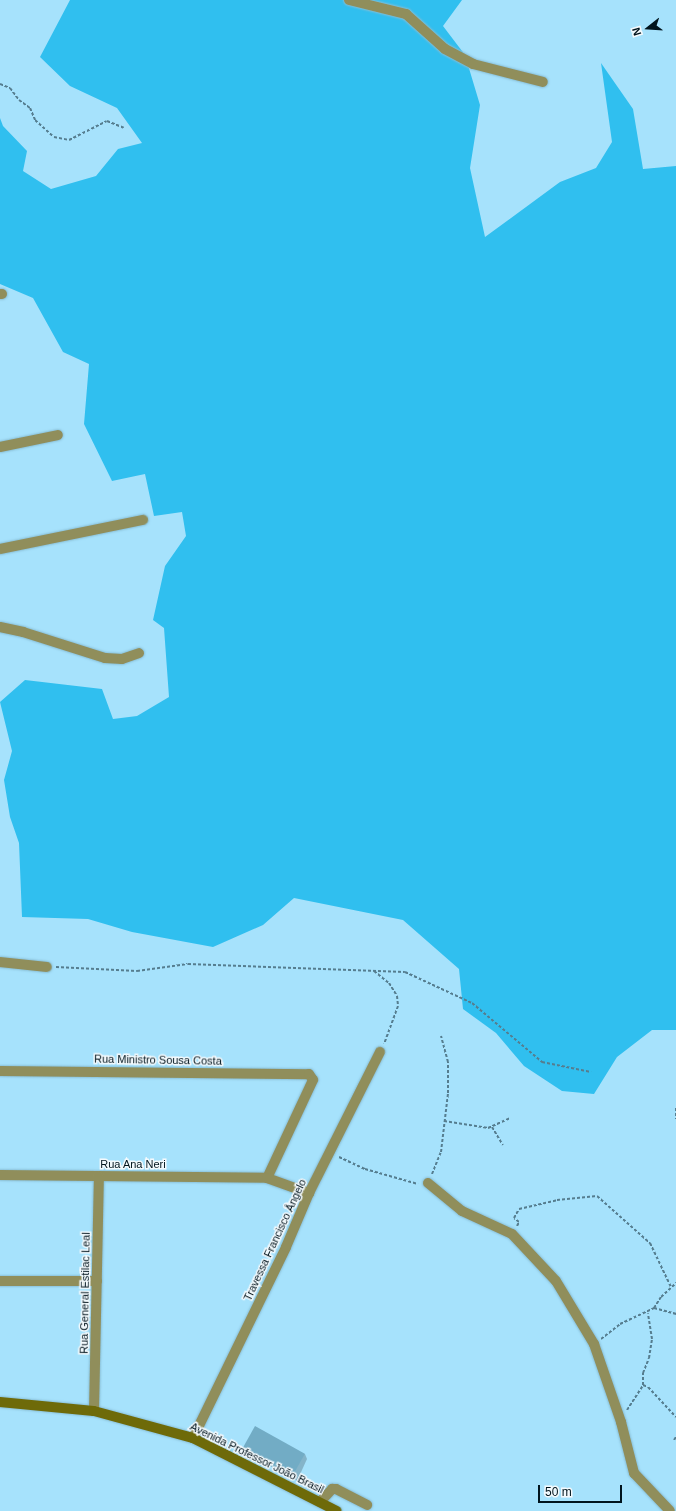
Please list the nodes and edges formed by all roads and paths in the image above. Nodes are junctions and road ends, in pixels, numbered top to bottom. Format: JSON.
{"nodes":[{"id":1,"x":349,"y":0,"type":"edge"},
{"id":2,"x":543,"y":82,"type":"dead end"},
{"id":3,"x":0,"y":84,"type":"edge"},
{"id":4,"x":124,"y":128,"type":"dead end"},
{"id":5,"x":58,"y":435,"type":"dead end"},
{"id":6,"x":0,"y":447,"type":"edge"},
{"id":7,"x":143,"y":520,"type":"dead end"},
{"id":8,"x":0,"y":549,"type":"edge"},
{"id":9,"x":0,"y":627,"type":"edge"},
{"id":10,"x":139,"y":653,"type":"dead end"},
{"id":11,"x":0,"y":962,"type":"edge"},
{"id":12,"x":47,"y":967,"type":"joint"},
{"id":13,"x":374,"y":971,"type":"junction"},
{"id":14,"x":441,"y":1036,"type":"dead end"},
{"id":15,"x":380,"y":1052,"type":"joint"},
{"id":16,"x":0,"y":1071,"type":"edge"},
{"id":17,"x":590,"y":1072,"type":"dead end"},
{"id":18,"x":676,"y":1108,"type":"edge"},
{"id":19,"x":510,"y":1118,"type":"dead end"},
{"id":20,"x":676,"y":1119,"type":"edge"},
{"id":21,"x":444,"y":1121,"type":"junction"},
{"id":22,"x":492,"y":1127,"type":"junction"},
{"id":23,"x":503,"y":1145,"type":"dead end"},
{"id":24,"x":330,"y":1153,"type":"junction"},
{"id":25,"x":0,"y":1175,"type":"edge"},
{"id":26,"x":99,"y":1176,"type":"junction"},
{"id":27,"x":267,"y":1178,"type":"junction"},
{"id":28,"x":428,"y":1184,"type":"junction"},
{"id":29,"x":309,"y":1193,"type":"junction"},
{"id":30,"x":512,"y":1234,"type":"junction"},
{"id":31,"x":0,"y":1281,"type":"edge"},
{"id":32,"x":97,"y":1282,"type":"junction"},
{"id":33,"x":676,"y":1283,"type":"edge"},
{"id":34,"x":671,"y":1287,"type":"junction"},
{"id":35,"x":654,"y":1308,"type":"junction"},
{"id":36,"x":648,"y":1312,"type":"junction"},
{"id":37,"x":676,"y":1314,"type":"edge"},
{"id":38,"x":594,"y":1344,"type":"junction"},
{"id":39,"x":643,"y":1385,"type":"junction"},
{"id":40,"x":0,"y":1402,"type":"edge"},
{"id":41,"x":94,"y":1411,"type":"junction"},
{"id":42,"x":676,"y":1417,"type":"edge"},
{"id":43,"x":620,"y":1422,"type":"junction"},
{"id":44,"x":676,"y":1437,"type":"edge"},
{"id":45,"x":193,"y":1438,"type":"junction"},
{"id":46,"x":674,"y":1440,"type":"dead end"},
{"id":47,"x":320,"y":1502,"type":"junction"},
{"id":48,"x":367,"y":1505,"type":"dead end"},
{"id":49,"x":337,"y":1511,"type":"edge"},
{"id":50,"x":670,"y":1511,"type":"edge"}],
"edges":[{"from":1,"to":2,"type":"street"},
{"from":3,"to":4,"type":"path"},
{"from":5,"to":6,"type":"street"},
{"from":7,"to":8,"type":"street"},
{"from":9,"to":10,"type":"street"},
{"from":11,"to":12,"type":"street"},
{"from":12,"to":13,"type":"path"},
{"from":13,"to":15,"type":"path"},
{"from":13,"to":17,"type":"path"},
{"from":14,"to":21,"type":"path"},
{"from":15,"to":24,"type":"street","name":"Travessa Francisco Ângelo"},
{"from":16,"to":27,"type":"street","name":"Rua Ministro Sousa Costa"},
{"from":18,"to":20,"type":"path"},
{"from":19,"to":22,"type":"path"},
{"from":21,"to":22,"type":"path"},
{"from":21,"to":28,"type":"path"},
{"from":22,"to":23,"type":"path"},
{"from":24,"to":28,"type":"path"},
{"from":24,"to":29,"type":"street","name":"Travessa Francisco Ângelo"},
{"from":25,"to":26,"type":"street","name":"Rua Ana Neri"},
{"from":26,"to":27,"type":"street","name":"Rua Ana Neri"},
{"from":26,"to":32,"type":"street","name":"Rua General Estilac Leal"},
{"from":27,"to":29,"type":"street","name":"Rua Ana Neri"},
{"from":28,"to":30,"type":"street"},
{"from":29,"to":45,"type":"street","name":"Travessa Francisco Ângelo"},
{"from":30,"to":34,"type":"path"},
{"from":30,"to":38,"type":"street"},
{"from":31,"to":32,"type":"street"},
{"from":32,"to":41,"type":"street","name":"Rua General Estilac Leal"},
{"from":33,"to":34,"type":"path"},
{"from":34,"to":35,"type":"path"},
{"from":35,"to":36,"type":"path"},
{"from":35,"to":37,"type":"path"},
{"from":36,"to":38,"type":"path"},
{"from":36,"to":39,"type":"path"},
{"from":38,"to":43,"type":"street"},
{"from":39,"to":42,"type":"path"},
{"from":39,"to":43,"type":"path"},
{"from":40,"to":41,"type":"main road","name":"Avenida Professor João Brasil"},
{"from":41,"to":45,"type":"main road","name":"Avenida Professor João Brasil"},
{"from":43,"to":50,"type":"street"},
{"from":44,"to":46,"type":"path"},
{"from":45,"to":47,"type":"main road","name":"Avenida Professor João Brasil"},
{"from":47,"to":48,"type":"street"},
{"from":47,"to":49,"type":"main road","name":"Avenida Professor João Brasil"}]}
